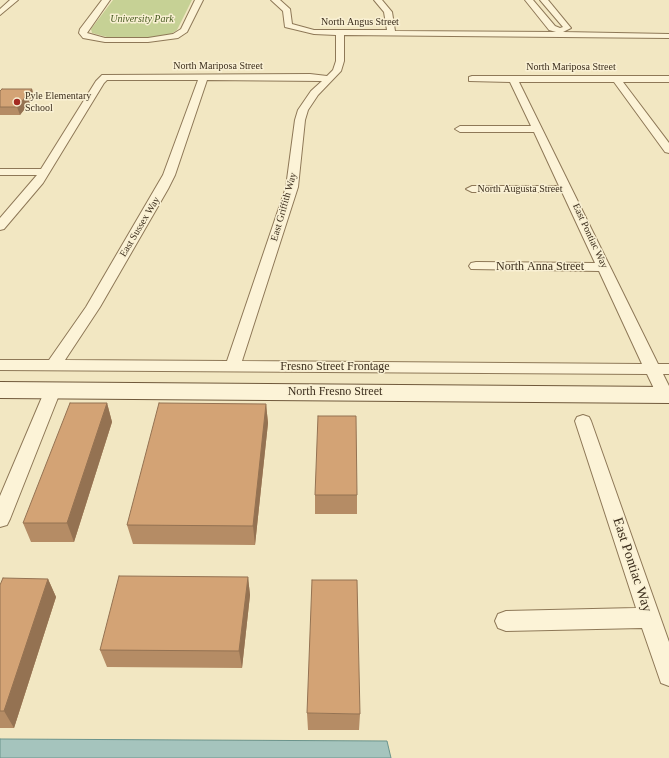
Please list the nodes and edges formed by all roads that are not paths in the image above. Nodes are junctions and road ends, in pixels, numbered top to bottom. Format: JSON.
{"nodes":[{"id":1,"x":14,"y":0,"type":"edge"},
{"id":2,"x":106,"y":0,"type":"edge"},
{"id":3,"x":199,"y":0,"type":"edge"},
{"id":4,"x":275,"y":0,"type":"edge"},
{"id":5,"x":378,"y":0,"type":"edge"},
{"id":6,"x":529,"y":0,"type":"edge"},
{"id":7,"x":544,"y":0,"type":"edge"},
{"id":8,"x":0,"y":13,"type":"edge"},
{"id":9,"x":669,"y":31,"type":"edge"},
{"id":10,"x":340,"y":32,"type":"junction"},
{"id":11,"x":391,"y":32,"type":"junction"},
{"id":12,"x":562,"y":33,"type":"junction"},
{"id":13,"x":669,"y":36,"type":"edge"},
{"id":14,"x":202,"y":77,"type":"junction"},
{"id":15,"x":513,"y":78,"type":"junction"},
{"id":16,"x":616,"y":78,"type":"junction"},
{"id":17,"x":330,"y":79,"type":"junction"},
{"id":18,"x":472,"y":79,"type":"dead end"},
{"id":19,"x":669,"y":79,"type":"edge"},
{"id":20,"x":460,"y":129,"type":"dead end"},
{"id":21,"x":539,"y":129,"type":"junction"},
{"id":22,"x":669,"y":150,"type":"edge"},
{"id":23,"x":0,"y":172,"type":"edge"},
{"id":24,"x":44,"y":172,"type":"junction"},
{"id":25,"x":472,"y":189,"type":"dead end"},
{"id":26,"x":567,"y":189,"type":"junction"},
{"id":27,"x":0,"y":226,"type":"edge"},
{"id":28,"x":476,"y":266,"type":"dead end"},
{"id":29,"x":604,"y":268,"type":"junction"},
{"id":30,"x":0,"y":365,"type":"edge"},
{"id":31,"x":54,"y":365,"type":"junction"},
{"id":32,"x":233,"y":366,"type":"junction"},
{"id":33,"x":653,"y":369,"type":"junction"},
{"id":34,"x":669,"y":369,"type":"edge"},
{"id":35,"x":0,"y":390,"type":"edge"},
{"id":36,"x":53,"y":390,"type":"junction"},
{"id":37,"x":667,"y":395,"type":"edge"},
{"id":38,"x":584,"y":421,"type":"dead end"},
{"id":39,"x":0,"y":519,"type":"edge"},
{"id":40,"x":649,"y":618,"type":"junction"},
{"id":41,"x":506,"y":621,"type":"dead end"},
{"id":42,"x":669,"y":675,"type":"edge"}],
"edges":[{"from":1,"to":8,"type":"street"},
{"from":2,"to":3,"type":"street"},
{"from":4,"to":10,"type":"street","name":"North Angus Street"},
{"from":5,"to":11,"type":"street"},
{"from":6,"to":12,"type":"street"},
{"from":7,"to":12,"type":"street"},
{"from":9,"to":12,"type":"street","name":"North Angus Street"},
{"from":10,"to":11,"type":"street","name":"North Angus Street"},
{"from":10,"to":17,"type":"street","name":"East Griffith Way"},
{"from":11,"to":12,"type":"street","name":"North Angus Street"},
{"from":12,"to":13,"type":"street","name":"North Angus Street"},
{"from":14,"to":17,"type":"street","name":"North Mariposa Street"},
{"from":14,"to":24,"type":"street","name":"North Mariposa Street"},
{"from":14,"to":31,"type":"street","name":"East Sussex Way"},
{"from":15,"to":16,"type":"street","name":"North Mariposa Street"},
{"from":15,"to":18,"type":"street","name":"North Mariposa Street"},
{"from":15,"to":21,"type":"street","name":"East Pontiac Way"},
{"from":16,"to":19,"type":"street","name":"North Mariposa Street"},
{"from":16,"to":22,"type":"street"},
{"from":17,"to":32,"type":"street","name":"East Griffith Way"},
{"from":20,"to":21,"type":"street"},
{"from":21,"to":26,"type":"street","name":"East Pontiac Way"},
{"from":23,"to":24,"type":"street"},
{"from":24,"to":27,"type":"street"},
{"from":25,"to":26,"type":"street","name":"North Augusta Street"},
{"from":26,"to":29,"type":"street","name":"East Pontiac Way"},
{"from":28,"to":29,"type":"street","name":"North Anna Street"},
{"from":29,"to":33,"type":"street","name":"East Pontiac Way"},
{"from":30,"to":31,"type":"street","name":"Fresno Street Frontage"},
{"from":31,"to":32,"type":"street","name":"Fresno Street Frontage"},
{"from":32,"to":33,"type":"street","name":"Fresno Street Frontage"},
{"from":33,"to":34,"type":"street","name":"Fresno Street Frontage"},
{"from":33,"to":37,"type":"street","name":"East Pontiac Way"},
{"from":35,"to":36,"type":"main road","name":"North Fresno Street"},
{"from":36,"to":37,"type":"main road","name":"North Fresno Street"},
{"from":36,"to":39,"type":"street"},
{"from":38,"to":40,"type":"street","name":"East Pontiac Way"},
{"from":40,"to":41,"type":"street","name":"East Pontiac Way"},
{"from":40,"to":42,"type":"street","name":"East Pontiac Way"}]}
